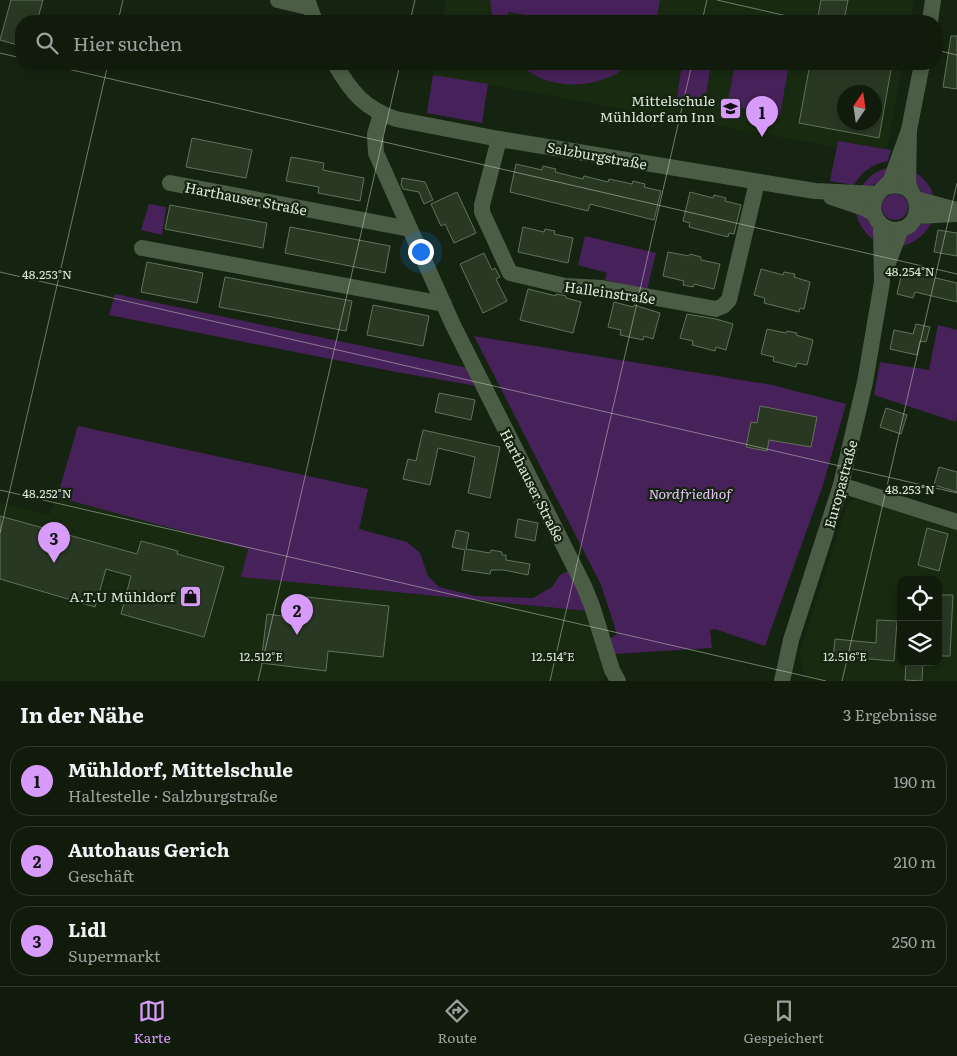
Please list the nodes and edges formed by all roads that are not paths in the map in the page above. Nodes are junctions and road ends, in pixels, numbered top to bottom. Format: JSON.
{"nodes":[{"id":1,"x":278,"y":0,"type":"edge"},
{"id":2,"x":933,"y":0,"type":"edge"},
{"id":3,"x":308,"y":2,"type":"edge"},
{"id":4,"x":313,"y":15,"type":"edge"},
{"id":5,"x":931,"y":15,"type":"edge"},
{"id":6,"x":339,"y":70,"type":"edge"},
{"id":7,"x":921,"y":70,"type":"edge"},
{"id":8,"x":380,"y":114,"type":"junction"},
{"id":9,"x":909,"y":130,"type":"junction"},
{"id":10,"x":500,"y":139,"type":"junction"},
{"id":11,"x":757,"y":182,"type":"junction"},
{"id":12,"x":170,"y":183,"type":"dead end"},
{"id":13,"x":882,"y":190,"type":"junction"},
{"id":14,"x":815,"y":191,"type":"junction"},
{"id":15,"x":913,"y":195,"type":"junction"},
{"id":16,"x":957,"y":210,"type":"edge"},
{"id":17,"x":957,"y":214,"type":"edge"},
{"id":18,"x":916,"y":216,"type":"junction"},
{"id":19,"x":877,"y":219,"type":"junction"},
{"id":20,"x":410,"y":229,"type":"junction"},
{"id":21,"x":902,"y":229,"type":"junction"},
{"id":22,"x":142,"y":248,"type":"dead end"},
{"id":23,"x":882,"y":282,"type":"junction"},
{"id":24,"x":444,"y":304,"type":"junction"},
{"id":25,"x":841,"y":485,"type":"junction"},
{"id":26,"x":957,"y":522,"type":"edge"},
{"id":27,"x":613,"y":677,"type":"edge"},
{"id":28,"x":782,"y":681,"type":"edge"}],
"edges":[{"from":1,"to":3,"type":"street"},
{"from":2,"to":5,"type":"street"},
{"from":3,"to":4,"type":"street"},
{"from":6,"to":8,"type":"street"},
{"from":7,"to":9,"type":"street"},
{"from":8,"to":10,"type":"street","name":"Salzburgstraße"},
{"from":8,"to":20,"type":"street","name":"Harthauser Straße"},
{"from":9,"to":13,"type":"street"},
{"from":9,"to":15,"type":"street"},
{"from":10,"to":11,"type":"street","name":"Salzburgstraße"},
{"from":10,"to":11,"type":"street","name":"Halleinstraße"},
{"from":11,"to":14,"type":"street","name":"Salzburgstraße"},
{"from":12,"to":20,"type":"street","name":"Harthauser Straße"},
{"from":13,"to":14,"type":"street","name":"Salzburgstraße"},
{"from":13,"to":15,"type":"street"},
{"from":13,"to":19,"type":"street"},
{"from":14,"to":19,"type":"street","name":"Salzburgstraße"},
{"from":15,"to":16,"type":"street"},
{"from":15,"to":18,"type":"street"},
{"from":17,"to":18,"type":"street"},
{"from":18,"to":21,"type":"street"},
{"from":19,"to":21,"type":"street"},
{"from":19,"to":23,"type":"street","name":"Europastraße"},
{"from":20,"to":24,"type":"street","name":"Harthauser Straße"},
{"from":21,"to":23,"type":"street","name":"Europastraße"},
{"from":22,"to":24,"type":"street"},
{"from":23,"to":25,"type":"street","name":"Europastraße"},
{"from":24,"to":27,"type":"street","name":"Harthauser Straße"},
{"from":25,"to":26,"type":"street"},
{"from":25,"to":28,"type":"street","name":"Europastraße"}]}
